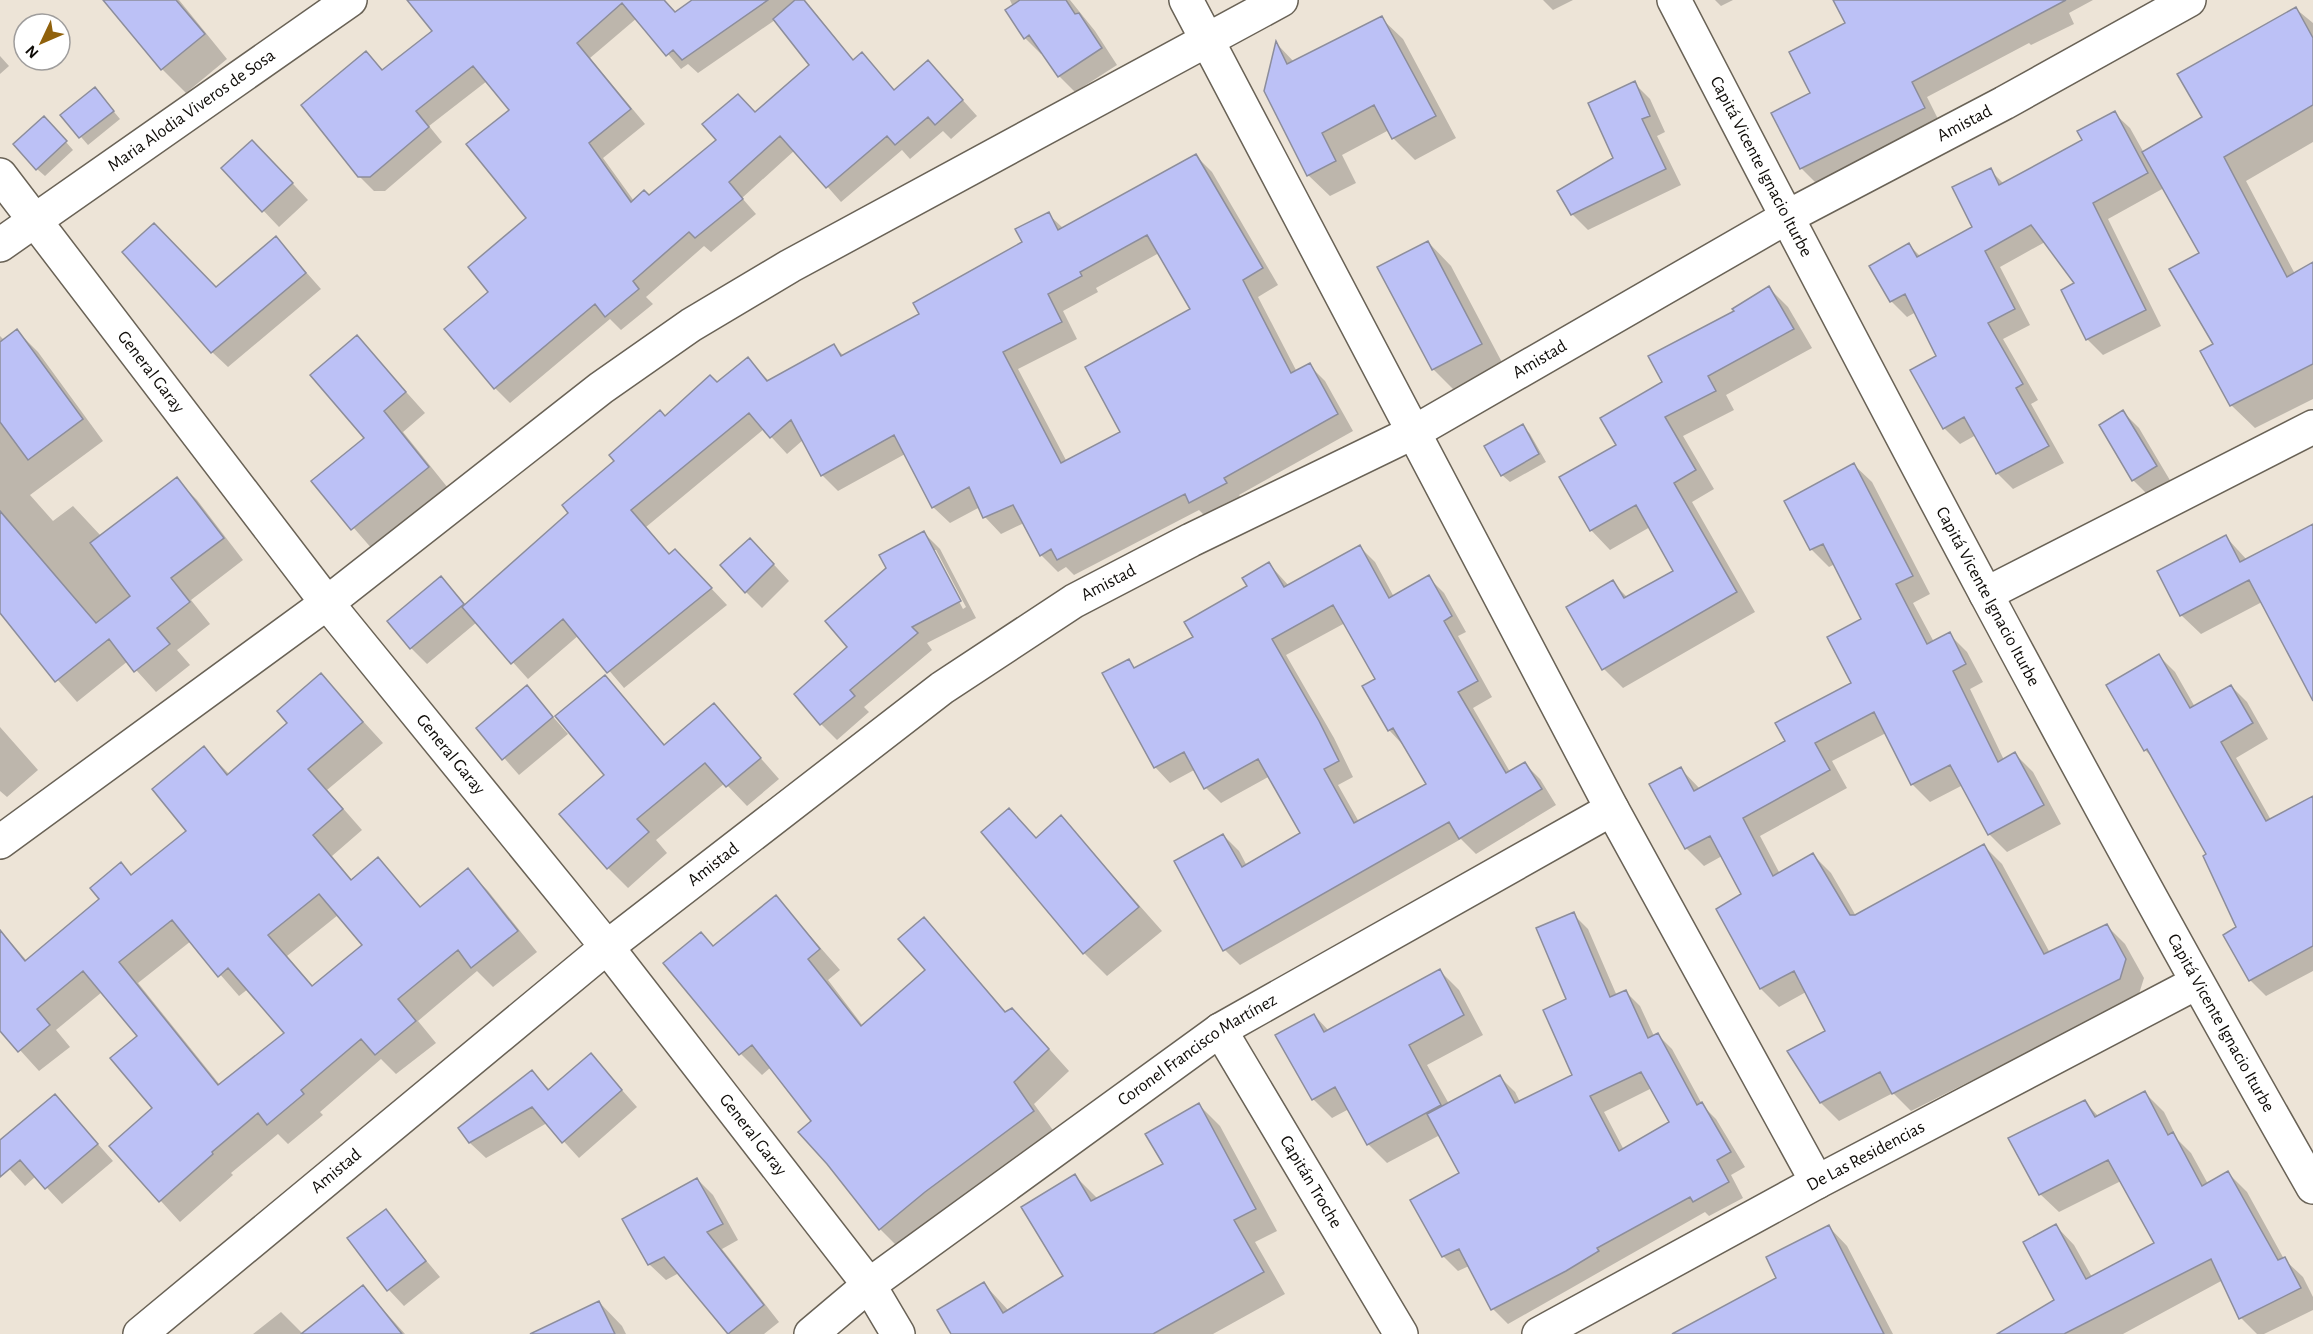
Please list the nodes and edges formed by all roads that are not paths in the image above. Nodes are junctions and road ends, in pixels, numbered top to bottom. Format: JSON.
{"nodes":[{"id":1,"x":350,"y":0,"type":"edge"},
{"id":2,"x":1186,"y":0,"type":"edge"},
{"id":3,"x":1281,"y":0,"type":"edge"},
{"id":4,"x":1674,"y":0,"type":"edge"},
{"id":5,"x":2189,"y":0,"type":"edge"},
{"id":6,"x":1208,"y":38,"type":"junction"},
{"id":7,"x":0,"y":176,"type":"edge"},
{"id":8,"x":1787,"y":218,"type":"junction"},
{"id":9,"x":34,"y":221,"type":"junction"},
{"id":10,"x":0,"y":245,"type":"edge"},
{"id":11,"x":2313,"y":427,"type":"edge"},
{"id":12,"x":1416,"y":431,"type":"junction"},
{"id":13,"x":1986,"y":594,"type":"junction"},
{"id":14,"x":327,"y":603,"type":"junction"},
{"id":15,"x":1612,"y":809,"type":"junction"},
{"id":16,"x":0,"y":842,"type":"edge"},
{"id":17,"x":607,"y":947,"type":"junction"},
{"id":18,"x":2196,"y":983,"type":"junction"},
{"id":19,"x":1220,"y":1030,"type":"junction"},
{"id":20,"x":1817,"y":1182,"type":"junction"},
{"id":21,"x":2313,"y":1187,"type":"edge"},
{"id":22,"x":869,"y":1285,"type":"junction"},
{"id":23,"x":140,"y":1334,"type":"edge"},
{"id":24,"x":811,"y":1334,"type":"edge"},
{"id":25,"x":898,"y":1334,"type":"edge"},
{"id":26,"x":1401,"y":1334,"type":"edge"},
{"id":27,"x":1539,"y":1334,"type":"edge"}],
"edges":[{"from":1,"to":9,"type":"street","name":"Maria Alodia Viveros de Sosa"},
{"from":2,"to":6,"type":"street"},
{"from":3,"to":6,"type":"street"},
{"from":4,"to":8,"type":"street","name":"Capitá Vicente Ignacio Iturbe"},
{"from":5,"to":8,"type":"street","name":"Amistad"},
{"from":6,"to":12,"type":"street"},
{"from":6,"to":14,"type":"street"},
{"from":7,"to":9,"type":"street","name":"General Garay"},
{"from":8,"to":12,"type":"street","name":"Amistad"},
{"from":8,"to":13,"type":"street","name":"Capitá Vicente Ignacio Iturbe"},
{"from":9,"to":10,"type":"street","name":"Maria Alodia Viveros de Sosa"},
{"from":9,"to":14,"type":"street","name":"General Garay"},
{"from":11,"to":13,"type":"street"},
{"from":12,"to":15,"type":"street"},
{"from":12,"to":17,"type":"street","name":"Amistad"},
{"from":13,"to":18,"type":"street","name":"Capitá Vicente Ignacio Iturbe"},
{"from":14,"to":16,"type":"street"},
{"from":14,"to":17,"type":"street","name":"General Garay"},
{"from":15,"to":19,"type":"street","name":"Coronel Francisco Martínez"},
{"from":15,"to":20,"type":"street"},
{"from":17,"to":22,"type":"street","name":"General Garay"},
{"from":17,"to":23,"type":"street","name":"Amistad"},
{"from":18,"to":20,"type":"street","name":"De Las Residencias"},
{"from":18,"to":21,"type":"street","name":"Capitá Vicente Ignacio Iturbe"},
{"from":19,"to":22,"type":"street","name":"Coronel Francisco Martínez"},
{"from":19,"to":26,"type":"street","name":"Capitán Troche"},
{"from":20,"to":27,"type":"street","name":"De Las Residencias"},
{"from":22,"to":24,"type":"street","name":"Coronel Francisco Martínez"},
{"from":22,"to":25,"type":"street","name":"General Garay"}]}
